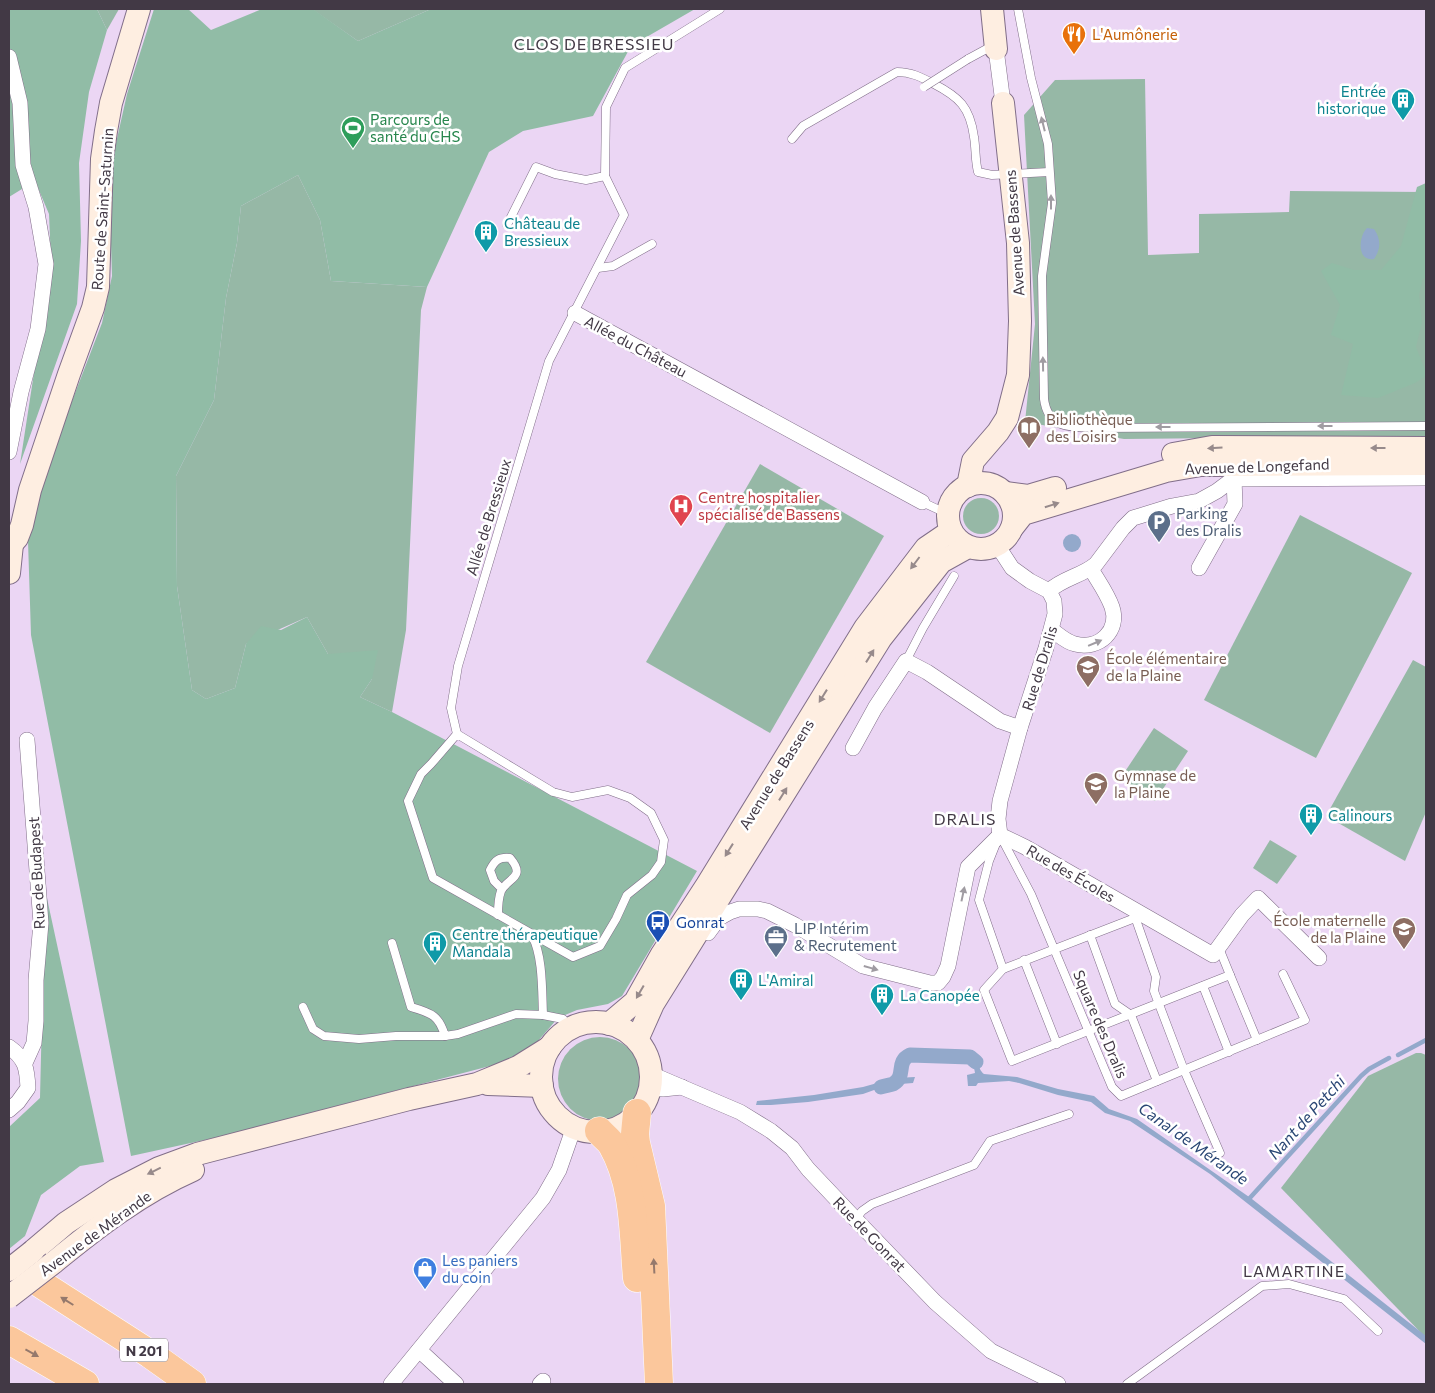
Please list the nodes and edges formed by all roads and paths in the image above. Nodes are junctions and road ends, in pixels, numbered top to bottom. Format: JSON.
{"nodes":[{"id":1,"x":139,"y":9,"type":"edge"},
{"id":2,"x":720,"y":9,"type":"edge"},
{"id":3,"x":992,"y":9,"type":"edge"},
{"id":4,"x":1018,"y":9,"type":"edge"},
{"id":5,"x":996,"y":46,"type":"junction"},
{"id":6,"x":9,"y":57,"type":"edge"},
{"id":7,"x":924,"y":87,"type":"dead end"},
{"id":8,"x":1003,"y":103,"type":"joint"},
{"id":9,"x":792,"y":139,"type":"dead end"},
{"id":10,"x":1049,"y":172,"type":"junction"},
{"id":11,"x":1010,"y":173,"type":"junction"},
{"id":12,"x":605,"y":176,"type":"junction"},
{"id":13,"x":507,"y":225,"type":"dead end"},
{"id":14,"x":652,"y":244,"type":"dead end"},
{"id":15,"x":598,"y":268,"type":"junction"},
{"id":16,"x":575,"y":313,"type":"junction"},
{"id":17,"x":1426,"y":426,"type":"edge"},
{"id":18,"x":984,"y":448,"type":"junction"},
{"id":19,"x":1426,"y":448,"type":"edge"},
{"id":20,"x":9,"y":452,"type":"edge"},
{"id":21,"x":1426,"y":464,"type":"edge"},
{"id":22,"x":1426,"y":478,"type":"edge"},
{"id":23,"x":1234,"y":479,"type":"junction"},
{"id":24,"x":968,"y":486,"type":"junction"},
{"id":25,"x":998,"y":489,"type":"junction"},
{"id":26,"x":922,"y":502,"type":"joint"},
{"id":27,"x":950,"y":523,"type":"junction"},
{"id":28,"x":1012,"y":528,"type":"junction"},
{"id":29,"x":10,"y":545,"type":"edge"},
{"id":30,"x":997,"y":545,"type":"junction"},
{"id":31,"x":968,"y":546,"type":"junction"},
{"id":32,"x":1199,"y":568,"type":"dead end"},
{"id":33,"x":1091,"y":569,"type":"junction"},
{"id":34,"x":9,"y":572,"type":"edge"},
{"id":35,"x":954,"y":576,"type":"dead end"},
{"id":36,"x":1049,"y":591,"type":"junction"},
{"id":37,"x":1052,"y":630,"type":"junction"},
{"id":38,"x":906,"y":661,"type":"junction"},
{"id":39,"x":1020,"y":728,"type":"junction"},
{"id":40,"x":457,"y":734,"type":"junction"},
{"id":41,"x":27,"y":740,"type":"dead end"},
{"id":42,"x":853,"y":748,"type":"dead end"},
{"id":43,"x":1000,"y":835,"type":"junction"},
{"id":44,"x":502,"y":889,"type":"dead end"},
{"id":45,"x":1133,"y":913,"type":"junction"},
{"id":46,"x":498,"y":915,"type":"junction"},
{"id":47,"x":532,"y":935,"type":"junction"},
{"id":48,"x":1090,"y":935,"type":"junction"},
{"id":49,"x":392,"y":943,"type":"dead end"},
{"id":50,"x":1219,"y":948,"type":"junction"},
{"id":51,"x":1054,"y":949,"type":"junction"},
{"id":52,"x":1318,"y":958,"type":"dead end"},
{"id":53,"x":1024,"y":960,"type":"junction"},
{"id":54,"x":1003,"y":969,"type":"junction"},
{"id":55,"x":1283,"y":974,"type":"dead end"},
{"id":56,"x":1230,"y":975,"type":"junction"},
{"id":57,"x":664,"y":986,"type":"junction"},
{"id":58,"x":1203,"y":986,"type":"junction"},
{"id":59,"x":1159,"y":1004,"type":"junction"},
{"id":60,"x":303,"y":1007,"type":"dead end"},
{"id":61,"x":543,"y":1015,"type":"junction"},
{"id":62,"x":1131,"y":1015,"type":"junction"},
{"id":63,"x":609,"y":1024,"type":"junction"},
{"id":64,"x":570,"y":1028,"type":"junction"},
{"id":65,"x":1089,"y":1032,"type":"junction"},
{"id":66,"x":445,"y":1036,"type":"junction"},
{"id":67,"x":637,"y":1040,"type":"junction"},
{"id":68,"x":1257,"y":1040,"type":"junction"},
{"id":69,"x":1057,"y":1044,"type":"junction"},
{"id":70,"x":9,"y":1047,"type":"edge"},
{"id":71,"x":550,"y":1047,"type":"junction"},
{"id":72,"x":1229,"y":1052,"type":"junction"},
{"id":73,"x":25,"y":1063,"type":"junction"},
{"id":74,"x":1184,"y":1070,"type":"junction"},
{"id":75,"x":650,"y":1081,"type":"junction"},
{"id":76,"x":1157,"y":1081,"type":"junction"},
{"id":77,"x":477,"y":1084,"type":"junction"},
{"id":78,"x":542,"y":1086,"type":"junction"},
{"id":79,"x":9,"y":1110,"type":"edge"},
{"id":80,"x":637,"y":1112,"type":"junction"},
{"id":81,"x":1069,"y":1114,"type":"dead end"},
{"id":82,"x":586,"y":1129,"type":"junction"},
{"id":83,"x":267,"y":1137,"type":"junction"},
{"id":84,"x":1220,"y":1153,"type":"dead end"},
{"id":85,"x":856,"y":1220,"type":"junction"},
{"id":86,"x":9,"y":1270,"type":"edge"},
{"id":87,"x":47,"y":1273,"type":"junction"},
{"id":88,"x":9,"y":1297,"type":"edge"},
{"id":89,"x":1378,"y":1330,"type":"dead end"},
{"id":90,"x":9,"y":1340,"type":"edge"},
{"id":91,"x":419,"y":1350,"type":"junction"},
{"id":92,"x":85,"y":1384,"type":"edge"},
{"id":93,"x":192,"y":1384,"type":"edge"},
{"id":94,"x":391,"y":1384,"type":"edge"},
{"id":95,"x":456,"y":1384,"type":"edge"},
{"id":96,"x":644,"y":1384,"type":"edge"},
{"id":97,"x":659,"y":1384,"type":"edge"},
{"id":98,"x":1058,"y":1384,"type":"edge"},
{"id":99,"x":1126,"y":1384,"type":"edge"}],
"edges":[{"from":1,"to":29,"type":"main road","name":"Route de Saint-Saturnin"},
{"from":2,"to":12,"type":"lane","name":"Allée du Château"},
{"from":3,"to":5,"type":"main road","name":"Avenue de Bassens"},
{"from":10,"to":4,"type":"lane","one_way":true},
{"from":5,"to":7,"type":"lane","bridge":true},
{"from":5,"to":8,"type":"street","name":"Avenue de Bassens"},
{"from":6,"to":20,"type":"street"},
{"from":8,"to":11,"type":"main road","name":"Avenue de Bassens"},
{"from":9,"to":11,"type":"lane"},
{"from":10,"to":11,"type":"lane"},
{"from":17,"to":10,"type":"lane","one_way":true},
{"from":11,"to":18,"type":"main road","name":"Avenue de Bassens"},
{"from":12,"to":13,"type":"lane"},
{"from":12,"to":15,"type":"lane","name":"Allée du Château"},
{"from":14,"to":15,"type":"lane"},
{"from":15,"to":16,"type":"lane","name":"Allée du Château"},
{"from":16,"to":26,"type":"street","name":"Allée du Château"},
{"from":16,"to":40,"type":"lane","name":"Allée de Bressieux"},
{"from":18,"to":24,"type":"main road","name":"Avenue de Bassens"},
{"from":18,"to":25,"type":"main road"},
{"from":19,"to":25,"type":"main road","name":"Avenue de Longefand","one_way":true},
{"from":28,"to":21,"type":"main road","name":"Avenue de Longefand","one_way":true},
{"from":22,"to":23,"type":"street"},
{"from":23,"to":32,"type":"street"},
{"from":23,"to":33,"type":"street"},
{"from":24,"to":25,"type":"main road"},
{"from":24,"to":27,"type":"main road"},
{"from":25,"to":28,"type":"main road"},
{"from":26,"to":27,"type":"lane"},
{"from":27,"to":31,"type":"main road"},
{"from":27,"to":63,"type":"main road","name":"Avenue de Bassens","one_way":true},
{"from":28,"to":30,"type":"main road"},
{"from":29,"to":34,"type":"main road","name":"Route de Saint-Saturnin"},
{"from":30,"to":31,"type":"main road"},
{"from":30,"to":36,"type":"street"},
{"from":57,"to":31,"type":"main road","name":"Avenue de Bassens","one_way":true},
{"from":33,"to":36,"type":"street"},
{"from":37,"to":33,"type":"street","one_way":true},
{"from":35,"to":38,"type":"lane"},
{"from":36,"to":37,"type":"street","name":"Rue de Dralis"},
{"from":37,"to":39,"type":"street","name":"Rue de Dralis"},
{"from":38,"to":39,"type":"street"},
{"from":38,"to":42,"type":"street"},
{"from":39,"to":43,"type":"street"},
{"from":40,"to":46,"type":"lane"},
{"from":40,"to":47,"type":"lane"},
{"from":41,"to":73,"type":"street","name":"Rue de Budapest"},
{"from":43,"to":45,"type":"street","name":"Rue des Écoles"},
{"from":43,"to":51,"type":"lane","name":"Square des Dralis"},
{"from":43,"to":54,"type":"lane"},
{"from":57,"to":43,"type":"street","one_way":true},
{"from":44,"to":46,"type":"lane"},
{"from":45,"to":48,"type":"lane"},
{"from":45,"to":50,"type":"street","name":"Rue des Écoles"},
{"from":45,"to":59,"type":"lane"},
{"from":46,"to":47,"type":"lane"},
{"from":47,"to":61,"type":"lane"},
{"from":48,"to":51,"type":"lane"},
{"from":48,"to":62,"type":"lane"},
{"from":49,"to":66,"type":"lane"},
{"from":50,"to":52,"type":"street"},
{"from":50,"to":56,"type":"lane"},
{"from":51,"to":53,"type":"lane"},
{"from":51,"to":65,"type":"lane","name":"Square des Dralis"},
{"from":53,"to":54,"type":"lane"},
{"from":53,"to":69,"type":"lane"},
{"from":54,"to":69,"type":"lane"},
{"from":55,"to":68,"type":"lane","name":"Square des Dralis"},
{"from":56,"to":58,"type":"lane"},
{"from":56,"to":68,"type":"lane"},
{"from":57,"to":67,"type":"main road","name":"Avenue de Bassens"},
{"from":58,"to":59,"type":"lane"},
{"from":58,"to":72,"type":"lane"},
{"from":59,"to":62,"type":"lane"},
{"from":59,"to":74,"type":"lane"},
{"from":60,"to":66,"type":"lane"},
{"from":61,"to":64,"type":"lane"},
{"from":61,"to":66,"type":"lane"},
{"from":62,"to":65,"type":"lane"},
{"from":62,"to":76,"type":"lane"},
{"from":63,"to":64,"type":"main road"},
{"from":63,"to":67,"type":"main road"},
{"from":64,"to":71,"type":"main road"},
{"from":65,"to":69,"type":"lane"},
{"from":65,"to":76,"type":"lane","name":"Square des Dralis"},
{"from":67,"to":75,"type":"main road"},
{"from":68,"to":72,"type":"lane","name":"Square des Dralis"},
{"from":70,"to":73,"type":"street"},
{"from":71,"to":77,"type":"main road","name":"Avenue de Mérande"},
{"from":71,"to":78,"type":"main road"},
{"from":72,"to":74,"type":"lane","name":"Square des Dralis"},
{"from":73,"to":79,"type":"street","name":"Rue de Budapest"},
{"from":74,"to":76,"type":"lane","name":"Square des Dralis"},
{"from":74,"to":84,"type":"lane"},
{"from":75,"to":80,"type":"main road"},
{"from":75,"to":85,"type":"street","name":"Rue de Gonrat"},
{"from":77,"to":78,"type":"main road","name":"Avenue de Mérande"},
{"from":77,"to":83,"type":"main road","name":"Avenue de Mérande"},
{"from":78,"to":82,"type":"main road"},
{"from":80,"to":82,"type":"main road"},
{"from":97,"to":80,"type":"highway","one_way":true},
{"from":81,"to":85,"type":"lane"},
{"from":82,"to":91,"type":"street"},
{"from":82,"to":96,"type":"highway"},
{"from":83,"to":86,"type":"main road","name":"Avenue de Mérande","one_way":true,"bridge":true},
{"from":83,"to":87,"type":"main road","name":"Avenue de Mérande"},
{"from":85,"to":98,"type":"street","name":"Rue de Gonrat"},
{"from":87,"to":88,"type":"main road","name":"Avenue de Mérande","bridge":true},
{"from":93,"to":87,"type":"highway","number":"N 201","one_way":true},
{"from":89,"to":99,"type":"lane"},
{"from":90,"to":92,"type":"highway","one_way":true},
{"from":91,"to":94,"type":"street"},
{"from":91,"to":95,"type":"street"}]}
